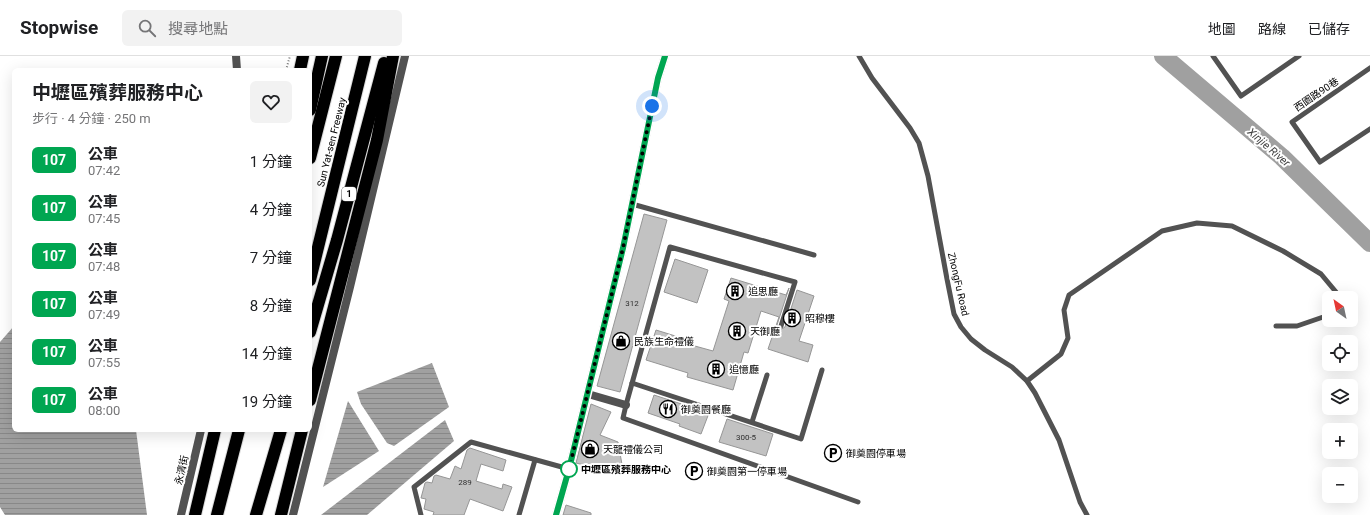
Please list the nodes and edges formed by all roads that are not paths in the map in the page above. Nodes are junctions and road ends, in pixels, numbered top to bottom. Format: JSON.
{"nodes":[{"id":1,"x":236,"y":56,"type":"edge"},
{"id":2,"x":303,"y":56,"type":"edge"},
{"id":3,"x":322,"y":56,"type":"edge"},
{"id":4,"x":336,"y":56,"type":"edge"},
{"id":5,"x":364,"y":56,"type":"edge"},
{"id":6,"x":386,"y":56,"type":"edge"},
{"id":7,"x":393,"y":56,"type":"edge"},
{"id":8,"x":405,"y":56,"type":"edge"},
{"id":9,"x":665,"y":56,"type":"edge"},
{"id":10,"x":859,"y":56,"type":"edge"},
{"id":11,"x":1213,"y":56,"type":"edge"},
{"id":12,"x":1299,"y":56,"type":"edge"},
{"id":13,"x":237,"y":68,"type":"edge"},
{"id":14,"x":300,"y":68,"type":"edge"},
{"id":15,"x":1370,"y":68,"type":"edge"},
{"id":16,"x":312,"y":101,"type":"edge"},
{"id":17,"x":1370,"y":129,"type":"edge"},
{"id":18,"x":312,"y":150,"type":"edge"},
{"id":19,"x":632,"y":204,"type":"junction"},
{"id":20,"x":814,"y":255,"type":"dead end"},
{"id":21,"x":312,"y":272,"type":"edge"},
{"id":22,"x":1335,"y":291,"type":"edge"},
{"id":23,"x":1322,"y":318,"type":"edge"},
{"id":24,"x":312,"y":325,"type":"edge"},
{"id":25,"x":781,"y":326,"type":"dead end"},
{"id":26,"x":1276,"y":326,"type":"dead end"},
{"id":27,"x":822,"y":370,"type":"dead end"},
{"id":28,"x":767,"y":375,"type":"dead end"},
{"id":29,"x":1027,"y":382,"type":"junction"},
{"id":30,"x":632,"y":383,"type":"junction"},
{"id":31,"x":312,"y":392,"type":"edge"},
{"id":32,"x":588,"y":394,"type":"junction"},
{"id":33,"x":626,"y":405,"type":"junction"},
{"id":34,"x":752,"y":422,"type":"junction"},
{"id":35,"x":201,"y":432,"type":"edge"},
{"id":36,"x":215,"y":432,"type":"edge"},
{"id":37,"x":238,"y":432,"type":"edge"},
{"id":38,"x":273,"y":432,"type":"edge"},
{"id":39,"x":280,"y":432,"type":"edge"},
{"id":40,"x":301,"y":432,"type":"edge"},
{"id":41,"x":535,"y":460,"type":"junction"},
{"id":42,"x":569,"y":469,"type":"junction"},
{"id":43,"x":858,"y":502,"type":"dead end"},
{"id":44,"x":218,"y":511,"type":"edge"},
{"id":45,"x":181,"y":515,"type":"edge"},
{"id":46,"x":195,"y":515,"type":"edge"},
{"id":47,"x":252,"y":515,"type":"edge"},
{"id":48,"x":256,"y":515,"type":"edge"},
{"id":49,"x":280,"y":515,"type":"edge"},
{"id":50,"x":293,"y":515,"type":"edge"},
{"id":51,"x":421,"y":515,"type":"edge"},
{"id":52,"x":519,"y":515,"type":"edge"},
{"id":53,"x":556,"y":515,"type":"edge"},
{"id":54,"x":1087,"y":515,"type":"edge"}],
"edges":[{"from":1,"to":13,"type":"street"},
{"from":2,"to":14,"type":"highway"},
{"from":3,"to":16,"type":"highway"},
{"from":4,"to":18,"type":"highway","name":"Sun Yat-sen Freeway"},
{"from":5,"to":21,"type":"highway","name":"Sun Yat-sen Freeway","number":"1"},
{"from":6,"to":24,"type":"highway","number":"1"},
{"from":7,"to":31,"type":"highway"},
{"from":8,"to":50,"type":"street"},
{"from":9,"to":19,"type":"street"},
{"from":10,"to":29,"type":"lane","name":"ZhongFu Road"},
{"from":11,"to":12,"type":"lane"},
{"from":15,"to":17,"type":"lane","name":"西園路90巷"},
{"from":19,"to":20,"type":"lane"},
{"from":19,"to":32,"type":"street"},
{"from":22,"to":29,"type":"lane"},
{"from":23,"to":26,"type":"lane"},
{"from":25,"to":30,"type":"lane"},
{"from":27,"to":34,"type":"lane"},
{"from":28,"to":34,"type":"lane"},
{"from":29,"to":54,"type":"lane","name":"ZhongFu Road"},
{"from":30,"to":33,"type":"lane"},
{"from":30,"to":34,"type":"lane"},
{"from":32,"to":33,"type":"street"},
{"from":32,"to":42,"type":"street"},
{"from":33,"to":43,"type":"lane"},
{"from":35,"to":45,"type":"street","name":"永清街"},
{"from":36,"to":46,"type":"highway"},
{"from":37,"to":44,"type":"highway"},
{"from":38,"to":47,"type":"highway"},
{"from":39,"to":48,"type":"highway"},
{"from":40,"to":49,"type":"highway"},
{"from":41,"to":42,"type":"lane"},
{"from":41,"to":51,"type":"lane"},
{"from":41,"to":52,"type":"lane"},
{"from":42,"to":53,"type":"street"}]}
